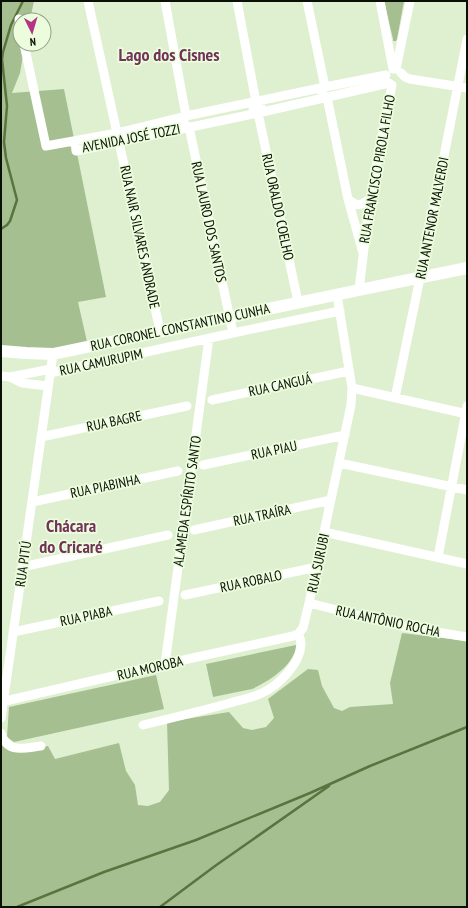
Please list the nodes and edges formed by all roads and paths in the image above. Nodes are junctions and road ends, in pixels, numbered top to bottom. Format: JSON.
{"nodes":[{"id":1,"x":88,"y":1,"type":"edge"},
{"id":2,"x":165,"y":1,"type":"edge"},
{"id":3,"x":237,"y":1,"type":"edge"},
{"id":4,"x":307,"y":1,"type":"edge"},
{"id":5,"x":380,"y":1,"type":"edge"},
{"id":6,"x":410,"y":1,"type":"edge"},
{"id":7,"x":467,"y":39,"type":"edge"},
{"id":8,"x":26,"y":52,"type":"edge"},
{"id":9,"x":394,"y":77,"type":"junction"},
{"id":10,"x":325,"y":86,"type":"junction"},
{"id":11,"x":463,"y":87,"type":"edge"},
{"id":12,"x":327,"y":97,"type":"junction"},
{"id":13,"x":256,"y":102,"type":"junction"},
{"id":14,"x":258,"y":113,"type":"junction"},
{"id":15,"x":186,"y":116,"type":"junction"},
{"id":16,"x":189,"y":127,"type":"junction"},
{"id":17,"x":117,"y":133,"type":"junction"},
{"id":18,"x":75,"y":141,"type":"junction"},
{"id":19,"x":119,"y":142,"type":"junction"},
{"id":20,"x":348,"y":199,"type":"junction"},
{"id":21,"x":370,"y":199,"type":"junction"},
{"id":22,"x":363,"y":253,"type":"junction"},
{"id":23,"x":467,"y":268,"type":"edge"},
{"id":24,"x":420,"y":278,"type":"junction"},
{"id":25,"x":359,"y":290,"type":"junction"},
{"id":26,"x":337,"y":295,"type":"junction"},
{"id":27,"x":298,"y":302,"type":"junction"},
{"id":28,"x":340,"y":310,"type":"junction"},
{"id":29,"x":230,"y":317,"type":"junction"},
{"id":30,"x":160,"y":331,"type":"junction"},
{"id":31,"x":233,"y":333,"type":"junction"},
{"id":32,"x":143,"y":335,"type":"junction"},
{"id":33,"x":209,"y":338,"type":"junction"},
{"id":34,"x":1,"y":350,"type":"edge"},
{"id":35,"x":143,"y":353,"type":"junction"},
{"id":36,"x":53,"y":354,"type":"junction"},
{"id":37,"x":50,"y":371,"type":"junction"},
{"id":38,"x":349,"y":371,"type":"junction"},
{"id":39,"x":5,"y":376,"type":"edge"},
{"id":40,"x":48,"y":386,"type":"junction"},
{"id":41,"x":352,"y":388,"type":"junction"},
{"id":42,"x":395,"y":398,"type":"junction"},
{"id":43,"x":212,"y":400,"type":"dead end"},
{"id":44,"x":187,"y":406,"type":"dead end"},
{"id":45,"x":466,"y":411,"type":"edge"},
{"id":46,"x":345,"y":435,"type":"junction"},
{"id":47,"x":41,"y":437,"type":"junction"},
{"id":48,"x":339,"y":463,"type":"junction"},
{"id":49,"x":203,"y":465,"type":"dead end"},
{"id":50,"x":178,"y":471,"type":"dead end"},
{"id":51,"x":451,"y":486,"type":"junction"},
{"id":52,"x":467,"y":490,"type":"edge"},
{"id":53,"x":331,"y":500,"type":"junction"},
{"id":54,"x":32,"y":502,"type":"junction"},
{"id":55,"x":194,"y":530,"type":"dead end"},
{"id":56,"x":324,"y":532,"type":"junction"},
{"id":57,"x":168,"y":535,"type":"dead end"},
{"id":58,"x":438,"y":557,"type":"junction"},
{"id":59,"x":467,"y":564,"type":"edge"},
{"id":60,"x":22,"y":567,"type":"junction"},
{"id":61,"x":317,"y":567,"type":"junction"},
{"id":62,"x":185,"y":595,"type":"dead end"},
{"id":63,"x":159,"y":601,"type":"dead end"},
{"id":64,"x":309,"y":603,"type":"junction"},
{"id":65,"x":13,"y":632,"type":"junction"},
{"id":66,"x":298,"y":634,"type":"junction"},
{"id":67,"x":467,"y":637,"type":"edge"},
{"id":68,"x":165,"y":664,"type":"junction"},
{"id":69,"x":2,"y":702,"type":"edge"},
{"id":70,"x":1,"y":718,"type":"edge"},
{"id":71,"x":143,"y":725,"type":"dead end"},
{"id":72,"x":1,"y":733,"type":"edge"},
{"id":73,"x":41,"y":746,"type":"dead end"}],
"edges":[{"from":1,"to":17,"type":"street","name":"RUA NAIR SILVARES ANDRADE"},
{"from":2,"to":15,"type":"street","name":"RUA LAURO DOS SANTOS"},
{"from":3,"to":13,"type":"street","name":"RUA ORALDO COELHO"},
{"from":4,"to":10,"type":"street"},
{"from":5,"to":9,"type":"street"},
{"from":6,"to":9,"type":"street","name":"RUA FRANCISCO PIROLA FILHO"},
{"from":7,"to":11,"type":"street","name":"RUA ANTENOR MALVERDI"},
{"from":8,"to":18,"type":"street"},
{"from":9,"to":10,"type":"street","name":"AVENIDA JOSÉ TOZZI"},
{"from":9,"to":11,"type":"street"},
{"from":9,"to":12,"type":"street","name":"AVENIDA JOSÉ TOZZI"},
{"from":9,"to":21,"type":"street","name":"RUA FRANCISCO PIROLA FILHO"},
{"from":10,"to":12,"type":"street"},
{"from":10,"to":13,"type":"street","name":"AVENIDA JOSÉ TOZZI"},
{"from":11,"to":24,"type":"street","name":"RUA ANTENOR MALVERDI"},
{"from":12,"to":14,"type":"street","name":"AVENIDA JOSÉ TOZZI"},
{"from":12,"to":20,"type":"street"},
{"from":13,"to":14,"type":"street","name":"RUA ORALDO COELHO"},
{"from":13,"to":15,"type":"street","name":"AVENIDA JOSÉ TOZZI"},
{"from":14,"to":16,"type":"street","name":"AVENIDA JOSÉ TOZZI"},
{"from":14,"to":27,"type":"street","name":"RUA ORALDO COELHO"},
{"from":15,"to":16,"type":"street","name":"RUA LAURO DOS SANTOS"},
{"from":15,"to":17,"type":"street","name":"AVENIDA JOSÉ TOZZI"},
{"from":16,"to":19,"type":"street","name":"AVENIDA JOSÉ TOZZI"},
{"from":16,"to":29,"type":"street","name":"RUA LAURO DOS SANTOS"},
{"from":17,"to":18,"type":"street","name":"AVENIDA JOSÉ TOZZI"},
{"from":17,"to":19,"type":"street","name":"RUA NAIR SILVARES ANDRADE"},
{"from":18,"to":19,"type":"street","name":"AVENIDA JOSÉ TOZZI"},
{"from":19,"to":30,"type":"street","name":"RUA NAIR SILVARES ANDRADE"},
{"from":20,"to":21,"type":"street"},
{"from":20,"to":22,"type":"street"},
{"from":21,"to":22,"type":"street","name":"RUA FRANCISCO PIROLA FILHO"},
{"from":22,"to":25,"type":"street"},
{"from":23,"to":24,"type":"street","name":"RUA CORONEL CONSTANTINO CUNHA"},
{"from":24,"to":25,"type":"street","name":"RUA CORONEL CONSTANTINO CUNHA"},
{"from":24,"to":42,"type":"street","name":"RUA ANTENOR MALVERDI"},
{"from":25,"to":26,"type":"street","name":"RUA CORONEL CONSTANTINO CUNHA"},
{"from":26,"to":27,"type":"street","name":"RUA CORONEL CONSTANTINO CUNHA"},
{"from":26,"to":28,"type":"street","name":"RUA SURUBI"},
{"from":27,"to":29,"type":"street","name":"RUA CORONEL CONSTANTINO CUNHA"},
{"from":28,"to":31,"type":"street","name":"RUA CAMURUPIM"},
{"from":28,"to":38,"type":"street","name":"RUA SURUBI"},
{"from":29,"to":30,"type":"street","name":"RUA CORONEL CONSTANTINO CUNHA"},
{"from":29,"to":31,"type":"street","name":"RUA LAURO DOS SANTOS"},
{"from":30,"to":32,"type":"street","name":"RUA CORONEL CONSTANTINO CUNHA"},
{"from":31,"to":33,"type":"street","name":"RUA CAMURUPIM"},
{"from":32,"to":35,"type":"street"},
{"from":32,"to":36,"type":"street","name":"RUA CORONEL CONSTANTINO CUNHA"},
{"from":33,"to":35,"type":"street","name":"RUA CAMURUPIM"},
{"from":33,"to":68,"type":"street","name":"ALAMEDA ESPÍRITO SANTO"},
{"from":34,"to":36,"type":"street","name":"RUA CORONEL CONSTANTINO CUNHA"},
{"from":35,"to":37,"type":"street","name":"RUA CAMURUPIM"},
{"from":36,"to":37,"type":"street","name":"RUA PITÚ"},
{"from":37,"to":39,"type":"street","name":"RUA CAMURUPIM"},
{"from":37,"to":40,"type":"street","name":"RUA PITÚ"},
{"from":38,"to":41,"type":"street","name":"RUA SURUBI"},
{"from":38,"to":43,"type":"street","name":"RUA CANGUÁ"},
{"from":39,"to":40,"type":"street"},
{"from":40,"to":47,"type":"street","name":"RUA PITÚ"},
{"from":41,"to":42,"type":"street"},
{"from":41,"to":46,"type":"street","name":"RUA SURUBI"},
{"from":42,"to":45,"type":"street"},
{"from":44,"to":47,"type":"street","name":"RUA BAGRE"},
{"from":45,"to":51,"type":"street"},
{"from":46,"to":48,"type":"street","name":"RUA SURUBI"},
{"from":46,"to":49,"type":"street","name":"RUA PIAU"},
{"from":47,"to":54,"type":"street","name":"RUA PITÚ"},
{"from":48,"to":51,"type":"street"},
{"from":48,"to":53,"type":"street","name":"RUA SURUBI"},
{"from":50,"to":54,"type":"street","name":"RUA PIABINHA"},
{"from":51,"to":52,"type":"street"},
{"from":51,"to":58,"type":"street"},
{"from":53,"to":55,"type":"street","name":"RUA TRAÍRA"},
{"from":53,"to":56,"type":"street","name":"RUA SURUBI"},
{"from":54,"to":60,"type":"street","name":"RUA PITÚ"},
{"from":56,"to":58,"type":"street"},
{"from":56,"to":61,"type":"street","name":"RUA SURUBI"},
{"from":57,"to":60,"type":"street"},
{"from":58,"to":59,"type":"street"},
{"from":60,"to":65,"type":"street","name":"RUA PITÚ"},
{"from":61,"to":62,"type":"street","name":"RUA ROBALO"},
{"from":61,"to":64,"type":"street","name":"RUA SURUBI"},
{"from":63,"to":65,"type":"street","name":"RUA PIABA"},
{"from":64,"to":66,"type":"street","name":"RUA SURUBI"},
{"from":64,"to":67,"type":"street","name":"RUA ANTÔNIO ROCHA"},
{"from":65,"to":69,"type":"street","name":"RUA PITÚ"},
{"from":66,"to":68,"type":"street","name":"RUA MOROBA"},
{"from":66,"to":71,"type":"street","name":"RUA SURUBI"},
{"from":68,"to":69,"type":"street","name":"RUA MOROBA"},
{"from":69,"to":70,"type":"street","name":"RUA PITÚ"},
{"from":72,"to":73,"type":"street"}]}
